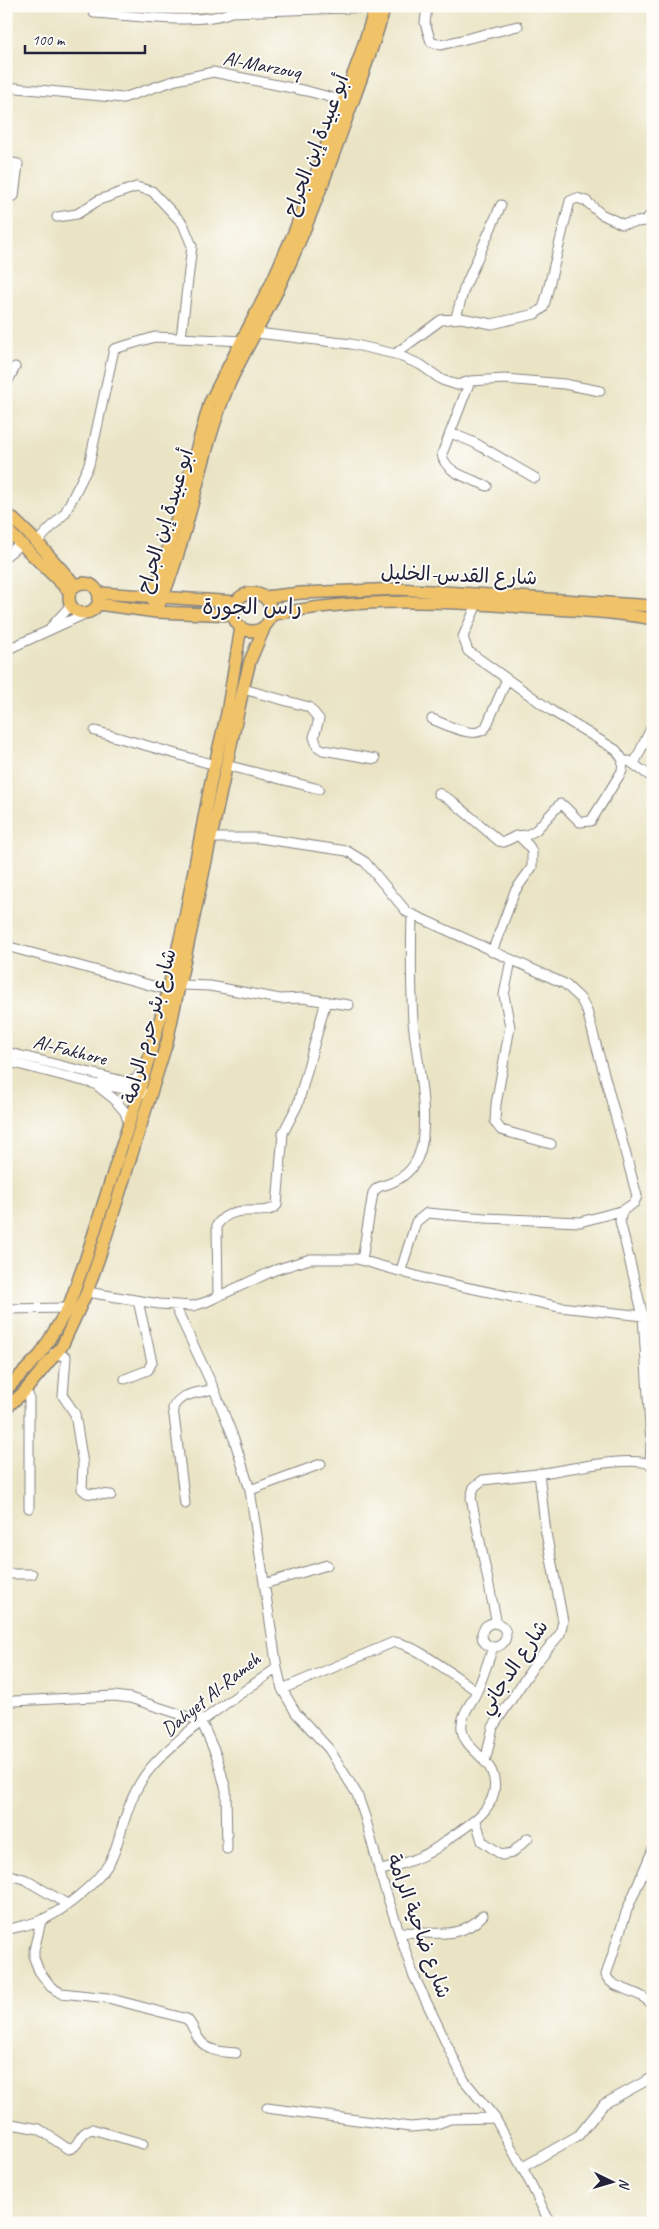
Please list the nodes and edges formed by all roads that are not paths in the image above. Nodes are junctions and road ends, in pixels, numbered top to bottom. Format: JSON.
{"nodes":[{"id":1,"x":376,"y":6,"type":"edge"},
{"id":2,"x":384,"y":6,"type":"edge"},
{"id":3,"x":427,"y":6,"type":"edge"},
{"id":4,"x":94,"y":13,"type":"dead end"},
{"id":5,"x":518,"y":26,"type":"dead end"},
{"id":6,"x":6,"y":87,"type":"edge"},
{"id":7,"x":344,"y":102,"type":"junction"},
{"id":8,"x":6,"y":162,"type":"edge"},
{"id":9,"x":14,"y":196,"type":"dead end"},
{"id":10,"x":501,"y":205,"type":"dead end"},
{"id":11,"x":653,"y":212,"type":"edge"},
{"id":12,"x":57,"y":217,"type":"dead end"},
{"id":13,"x":456,"y":317,"type":"junction"},
{"id":14,"x":182,"y":338,"type":"junction"},
{"id":15,"x":251,"y":338,"type":"junction"},
{"id":16,"x":395,"y":354,"type":"junction"},
{"id":17,"x":15,"y":367,"type":"dead end"},
{"id":18,"x":470,"y":381,"type":"junction"},
{"id":19,"x":6,"y":385,"type":"edge"},
{"id":20,"x":600,"y":391,"type":"dead end"},
{"id":21,"x":451,"y":432,"type":"junction"},
{"id":22,"x":535,"y":478,"type":"dead end"},
{"id":23,"x":487,"y":486,"type":"dead end"},
{"id":24,"x":6,"y":512,"type":"edge"},
{"id":25,"x":6,"y":529,"type":"edge"},
{"id":26,"x":37,"y":542,"type":"junction"},
{"id":27,"x":20,"y":544,"type":"junction"},
{"id":28,"x":6,"y":556,"type":"edge"},
{"id":29,"x":72,"y":588,"type":"junction"},
{"id":30,"x":158,"y":596,"type":"junction"},
{"id":31,"x":264,"y":597,"type":"junction"},
{"id":32,"x":99,"y":598,"type":"junction"},
{"id":33,"x":237,"y":602,"type":"junction"},
{"id":34,"x":477,"y":604,"type":"junction"},
{"id":35,"x":71,"y":605,"type":"junction"},
{"id":36,"x":653,"y":606,"type":"edge"},
{"id":37,"x":156,"y":612,"type":"junction"},
{"id":38,"x":87,"y":613,"type":"junction"},
{"id":39,"x":234,"y":615,"type":"junction"},
{"id":40,"x":271,"y":615,"type":"junction"},
{"id":41,"x":653,"y":619,"type":"edge"},
{"id":42,"x":265,"y":626,"type":"junction"},
{"id":43,"x":241,"y":627,"type":"junction"},
{"id":44,"x":34,"y":638,"type":"junction"},
{"id":45,"x":6,"y":650,"type":"edge"},
{"id":46,"x":507,"y":679,"type":"junction"},
{"id":47,"x":243,"y":689,"type":"junction"},
{"id":48,"x":432,"y":719,"type":"dead end"},
{"id":49,"x":653,"y":724,"type":"edge"},
{"id":50,"x":95,"y":731,"type":"dead end"},
{"id":51,"x":622,"y":758,"type":"junction"},
{"id":52,"x":375,"y":759,"type":"dead end"},
{"id":53,"x":634,"y":764,"type":"junction"},
{"id":54,"x":220,"y":765,"type":"junction"},
{"id":55,"x":653,"y":778,"type":"edge"},
{"id":56,"x":319,"y":789,"type":"dead end"},
{"id":57,"x":438,"y":793,"type":"dead end"},
{"id":58,"x":519,"y":836,"type":"junction"},
{"id":59,"x":212,"y":838,"type":"junction"},
{"id":60,"x":412,"y":915,"type":"junction"},
{"id":61,"x":6,"y":946,"type":"edge"},
{"id":62,"x":492,"y":952,"type":"junction"},
{"id":63,"x":511,"y":960,"type":"junction"},
{"id":64,"x":181,"y":985,"type":"junction"},
{"id":65,"x":168,"y":990,"type":"junction"},
{"id":66,"x":326,"y":1002,"type":"junction"},
{"id":67,"x":349,"y":1005,"type":"dead end"},
{"id":68,"x":6,"y":1052,"type":"edge"},
{"id":69,"x":6,"y":1061,"type":"edge"},
{"id":70,"x":147,"y":1064,"type":"junction"},
{"id":71,"x":132,"y":1081,"type":"junction"},
{"id":72,"x":95,"y":1084,"type":"junction"},
{"id":73,"x":139,"y":1092,"type":"junction"},
{"id":74,"x":151,"y":1094,"type":"junction"},
{"id":75,"x":128,"y":1124,"type":"junction"},
{"id":76,"x":551,"y":1144,"type":"dead end"},
{"id":77,"x":624,"y":1210,"type":"junction"},
{"id":78,"x":362,"y":1260,"type":"junction"},
{"id":79,"x":401,"y":1270,"type":"junction"},
{"id":80,"x":88,"y":1292,"type":"junction"},
{"id":81,"x":218,"y":1296,"type":"junction"},
{"id":82,"x":138,"y":1301,"type":"junction"},
{"id":83,"x":175,"y":1306,"type":"junction"},
{"id":84,"x":68,"y":1308,"type":"junction"},
{"id":85,"x":6,"y":1309,"type":"edge"},
{"id":86,"x":643,"y":1316,"type":"junction"},
{"id":87,"x":653,"y":1317,"type":"edge"},
{"id":88,"x":54,"y":1353,"type":"junction"},
{"id":89,"x":126,"y":1379,"type":"dead end"},
{"id":90,"x":214,"y":1389,"type":"junction"},
{"id":91,"x":6,"y":1390,"type":"edge"},
{"id":92,"x":24,"y":1392,"type":"junction"},
{"id":93,"x":6,"y":1408,"type":"edge"},
{"id":94,"x":321,"y":1464,"type":"dead end"},
{"id":95,"x":651,"y":1465,"type":"edge"},
{"id":96,"x":539,"y":1474,"type":"junction"},
{"id":97,"x":250,"y":1490,"type":"junction"},
{"id":98,"x":111,"y":1495,"type":"dead end"},
{"id":99,"x":185,"y":1504,"type":"dead end"},
{"id":100,"x":29,"y":1508,"type":"dead end"},
{"id":101,"x":327,"y":1565,"type":"dead end"},
{"id":102,"x":6,"y":1574,"type":"edge"},
{"id":103,"x":32,"y":1574,"type":"dead end"},
{"id":104,"x":264,"y":1584,"type":"junction"},
{"id":105,"x":497,"y":1624,"type":"junction"},
{"id":106,"x":493,"y":1647,"type":"junction"},
{"id":107,"x":277,"y":1668,"type":"junction"},
{"id":108,"x":282,"y":1689,"type":"junction"},
{"id":109,"x":477,"y":1692,"type":"junction"},
{"id":110,"x":14,"y":1701,"type":"dead end"},
{"id":111,"x":201,"y":1721,"type":"junction"},
{"id":112,"x":485,"y":1762,"type":"junction"},
{"id":113,"x":476,"y":1821,"type":"junction"},
{"id":114,"x":528,"y":1838,"type":"dead end"},
{"id":115,"x":228,"y":1849,"type":"dead end"},
{"id":116,"x":653,"y":1849,"type":"edge"},
{"id":117,"x":379,"y":1872,"type":"junction"},
{"id":118,"x":6,"y":1874,"type":"edge"},
{"id":119,"x":67,"y":1904,"type":"junction"},
{"id":120,"x":483,"y":1915,"type":"dead end"},
{"id":121,"x":41,"y":1920,"type":"junction"},
{"id":122,"x":6,"y":1930,"type":"edge"},
{"id":123,"x":400,"y":1932,"type":"junction"},
{"id":124,"x":653,"y":2007,"type":"edge"},
{"id":125,"x":236,"y":2053,"type":"dead end"},
{"id":126,"x":653,"y":2077,"type":"edge"},
{"id":127,"x":266,"y":2108,"type":"dead end"},
{"id":128,"x":495,"y":2118,"type":"junction"},
{"id":129,"x":6,"y":2123,"type":"edge"},
{"id":130,"x":143,"y":2144,"type":"dead end"},
{"id":131,"x":522,"y":2167,"type":"junction"},
{"id":132,"x":550,"y":2223,"type":"edge"}],
"edges":[{"from":1,"to":4,"type":"street"},
{"from":1,"to":7,"type":"main road","name":"أبو عبيدة إبن الجراح"},
{"from":2,"to":15,"type":"main road","name":"أبو عبيدة إبن الجراح"},
{"from":3,"to":5,"type":"street"},
{"from":6,"to":7,"type":"street","name":"Al-Marzouq"},
{"from":7,"to":15,"type":"main road","name":"أبو عبيدة إبن الجراح"},
{"from":8,"to":9,"type":"street"},
{"from":10,"to":13,"type":"street"},
{"from":11,"to":13,"type":"street"},
{"from":12,"to":14,"type":"street"},
{"from":13,"to":16,"type":"street"},
{"from":14,"to":15,"type":"street"},
{"from":14,"to":26,"type":"street"},
{"from":15,"to":16,"type":"street"},
{"from":15,"to":30,"type":"main road","name":"أبو عبيدة إبن الجراح"},
{"from":16,"to":18,"type":"street"},
{"from":17,"to":19,"type":"street"},
{"from":18,"to":20,"type":"street"},
{"from":18,"to":21,"type":"street"},
{"from":21,"to":22,"type":"street"},
{"from":21,"to":23,"type":"street"},
{"from":24,"to":26,"type":"main road"},
{"from":25,"to":27,"type":"main road"},
{"from":26,"to":29,"type":"main road"},
{"from":27,"to":28,"type":"street"},
{"from":27,"to":29,"type":"main road"},
{"from":29,"to":32,"type":"main road"},
{"from":29,"to":35,"type":"main road"},
{"from":30,"to":32,"type":"main road"},
{"from":30,"to":33,"type":"main road"},
{"from":30,"to":37,"type":"main road","name":"أبو عبيدة إبن الجراح"},
{"from":31,"to":33,"type":"main road"},
{"from":31,"to":36,"type":"main road","name":"شارع القدس-الخليل"},
{"from":31,"to":40,"type":"main road"},
{"from":32,"to":37,"type":"main road"},
{"from":32,"to":38,"type":"main road"},
{"from":33,"to":39,"type":"main road"},
{"from":34,"to":40,"type":"main road","name":"شارع القدس-الخليل"},
{"from":34,"to":41,"type":"main road","name":"شارع القدس-الخليل"},
{"from":34,"to":46,"type":"street"},
{"from":35,"to":38,"type":"main road"},
{"from":35,"to":44,"type":"street"},
{"from":37,"to":39,"type":"main road"},
{"from":38,"to":44,"type":"street"},
{"from":39,"to":43,"type":"main road"},
{"from":40,"to":42,"type":"main road"},
{"from":42,"to":43,"type":"main road"},
{"from":42,"to":47,"type":"main road","name":"شارع بئر حرم الرامة"},
{"from":43,"to":54,"type":"main road","name":"شارع بئر حرم الرامة"},
{"from":44,"to":45,"type":"street"},
{"from":46,"to":48,"type":"street"},
{"from":46,"to":51,"type":"street"},
{"from":47,"to":52,"type":"street"},
{"from":47,"to":54,"type":"main road","name":"شارع بئر حرم الرامة"},
{"from":49,"to":53,"type":"street"},
{"from":50,"to":54,"type":"street"},
{"from":51,"to":53,"type":"street"},
{"from":51,"to":58,"type":"street"},
{"from":53,"to":55,"type":"street"},
{"from":54,"to":56,"type":"street"},
{"from":54,"to":59,"type":"main road","name":"شارع بئر حرم الرامة"},
{"from":54,"to":65,"type":"main road","name":"شارع بئر حرم الرامة"},
{"from":57,"to":58,"type":"street"},
{"from":58,"to":62,"type":"street"},
{"from":59,"to":60,"type":"street"},
{"from":59,"to":64,"type":"main road","name":"شارع بئر حرم الرامة"},
{"from":60,"to":62,"type":"street"},
{"from":60,"to":78,"type":"street"},
{"from":61,"to":65,"type":"street"},
{"from":62,"to":63,"type":"street"},
{"from":63,"to":76,"type":"street"},
{"from":63,"to":77,"type":"street"},
{"from":64,"to":66,"type":"street"},
{"from":64,"to":74,"type":"main road","name":"شارع بئر حرم الرامة"},
{"from":65,"to":70,"type":"main road","name":"شارع بئر حرم الرامة"},
{"from":66,"to":67,"type":"street"},
{"from":66,"to":81,"type":"street"},
{"from":68,"to":71,"type":"street","name":"Al-Fakhore"},
{"from":69,"to":72,"type":"street","name":"Al-Fakhore"},
{"from":70,"to":71,"type":"street"},
{"from":70,"to":73,"type":"main road","name":"شارع بئر حرم الرامة"},
{"from":71,"to":73,"type":"street"},
{"from":72,"to":73,"type":"street"},
{"from":72,"to":75,"type":"street","name":"Al-Fakhore"},
{"from":73,"to":74,"type":"street"},
{"from":73,"to":75,"type":"main road","name":"شارع بئر حرم الرامة"},
{"from":74,"to":80,"type":"main road","name":"شارع بئر حرم الرامة"},
{"from":75,"to":84,"type":"main road","name":"شارع بئر حرم الرامة"},
{"from":77,"to":79,"type":"street"},
{"from":77,"to":86,"type":"street"},
{"from":78,"to":79,"type":"street"},
{"from":78,"to":81,"type":"street"},
{"from":79,"to":86,"type":"street"},
{"from":80,"to":82,"type":"street"},
{"from":80,"to":88,"type":"main road","name":"شارع بئر حرم الرامة"},
{"from":81,"to":83,"type":"street"},
{"from":82,"to":83,"type":"street"},
{"from":82,"to":89,"type":"street"},
{"from":83,"to":90,"type":"street","name":"Dahyet Al-Rameh"},
{"from":84,"to":85,"type":"street"},
{"from":84,"to":91,"type":"main road","name":"شارع بئر حرم الرامة"},
{"from":86,"to":87,"type":"street"},
{"from":86,"to":95,"type":"street"},
{"from":88,"to":92,"type":"main road","name":"شارع بئر حرم الرامة"},
{"from":88,"to":98,"type":"street"},
{"from":90,"to":97,"type":"street","name":"Dahyet Al-Rameh"},
{"from":90,"to":99,"type":"street"},
{"from":92,"to":93,"type":"main road","name":"شارع بئر حرم الرامة"},
{"from":92,"to":100,"type":"street"},
{"from":94,"to":97,"type":"street"},
{"from":95,"to":96,"type":"street"},
{"from":96,"to":105,"type":"street"},
{"from":96,"to":112,"type":"street","name":"شارع الدجاني"},
{"from":97,"to":104,"type":"street","name":"Dahyet Al-Rameh"},
{"from":101,"to":104,"type":"street"},
{"from":102,"to":103,"type":"street"},
{"from":104,"to":107,"type":"street","name":"Dahyet Al-Rameh"},
{"from":105,"to":106,"type":"street"},
{"from":105,"to":106,"type":"street"},
{"from":106,"to":109,"type":"street"},
{"from":107,"to":108,"type":"street","name":"شارع ضاحية الرامة"},
{"from":107,"to":111,"type":"street","name":"Dahyet Al-Rameh"},
{"from":108,"to":109,"type":"street"},
{"from":108,"to":117,"type":"street","name":"شارع ضاحية الرامة"},
{"from":109,"to":112,"type":"street"},
{"from":110,"to":111,"type":"street"},
{"from":111,"to":115,"type":"street"},
{"from":111,"to":119,"type":"street","name":"Dahyet Al-Rameh"},
{"from":112,"to":113,"type":"street"},
{"from":113,"to":114,"type":"street"},
{"from":113,"to":117,"type":"street"},
{"from":116,"to":124,"type":"street"},
{"from":117,"to":123,"type":"street","name":"شارع ضاحية الرامة"},
{"from":118,"to":119,"type":"street"},
{"from":119,"to":121,"type":"street","name":"Dahyet Al-Rameh"},
{"from":120,"to":123,"type":"street"},
{"from":121,"to":122,"type":"street","name":"Dahyet Al-Rameh"},
{"from":121,"to":125,"type":"street"},
{"from":123,"to":128,"type":"street","name":"شارع ضاحية الرامة"},
{"from":126,"to":131,"type":"street"},
{"from":127,"to":128,"type":"street"},
{"from":128,"to":131,"type":"street","name":"شارع ضاحية الرامة"},
{"from":129,"to":130,"type":"street"},
{"from":131,"to":132,"type":"street","name":"شارع ضاحية الرامة"}]}
